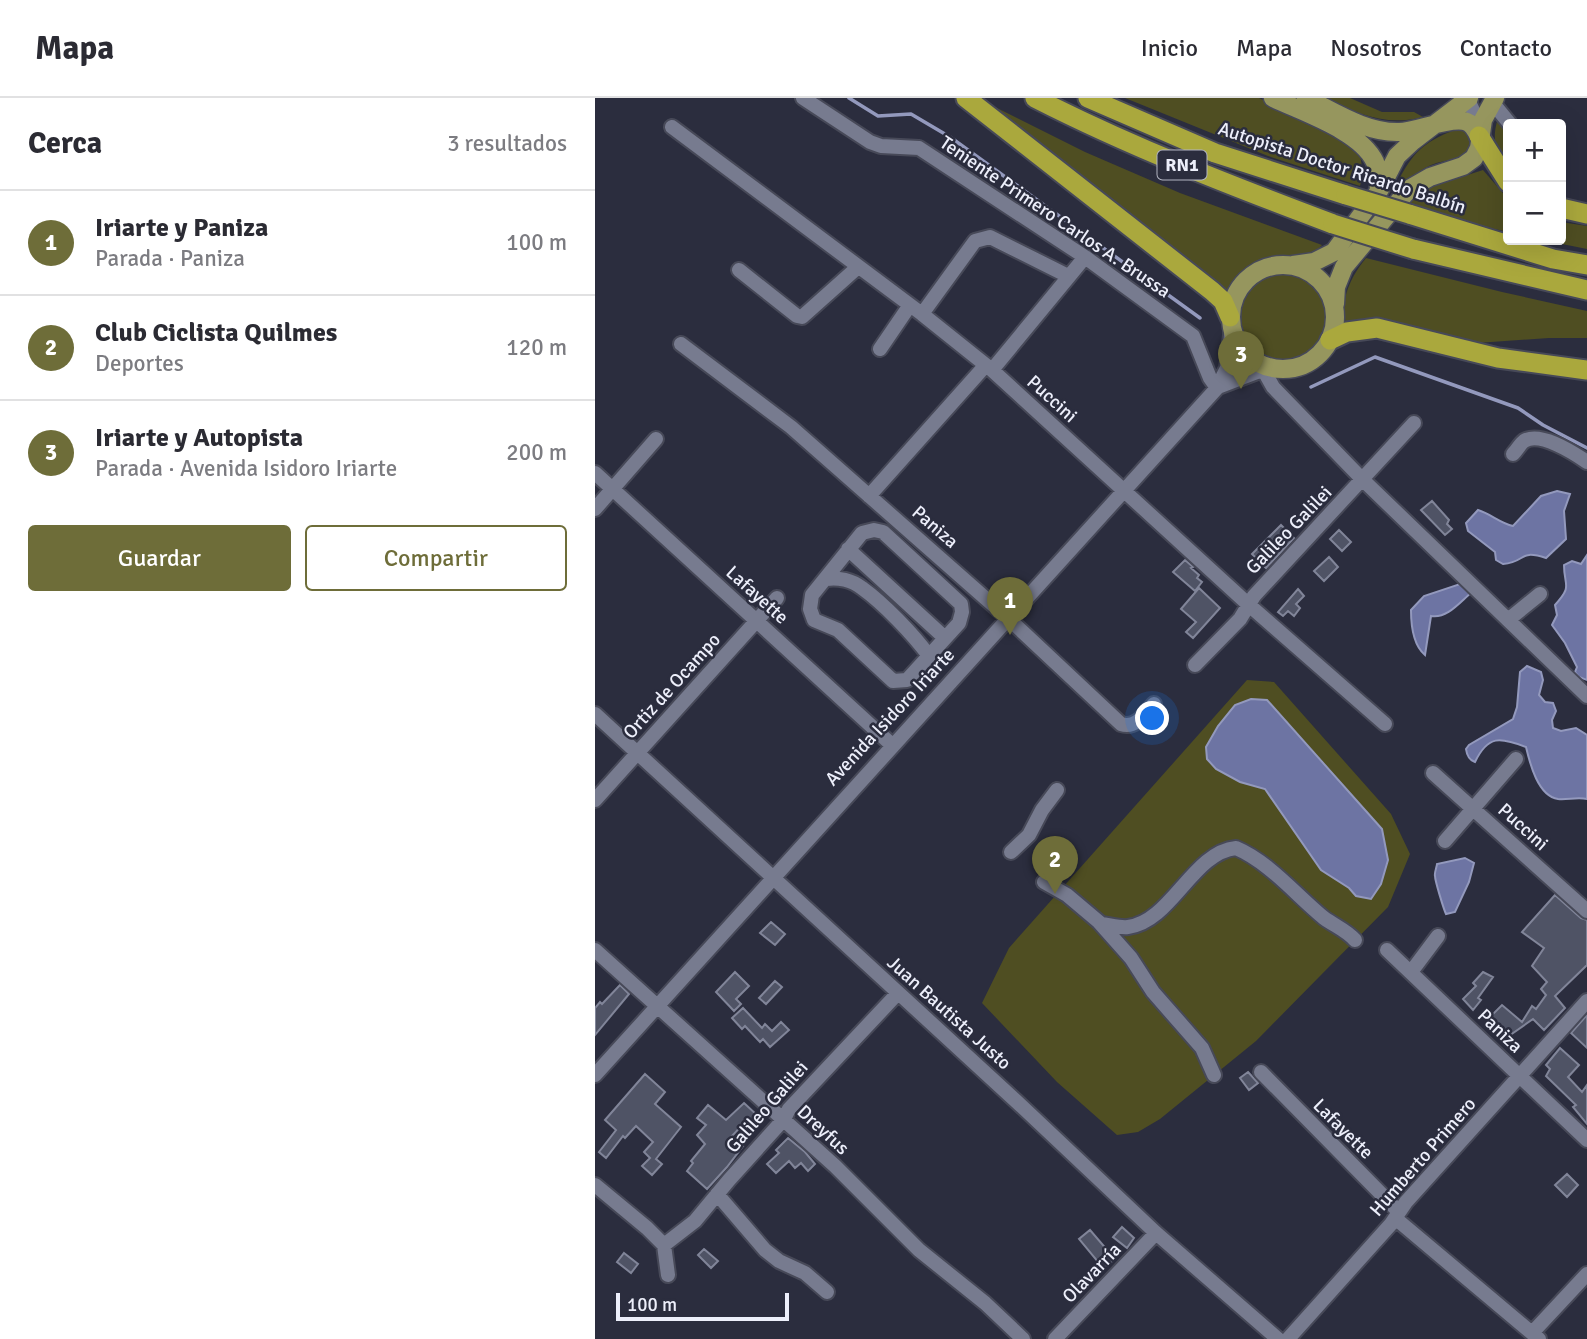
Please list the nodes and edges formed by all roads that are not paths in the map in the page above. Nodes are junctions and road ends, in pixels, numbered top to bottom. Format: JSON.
{"nodes":[{"id":1,"x":803,"y":98,"type":"edge"},
{"id":2,"x":966,"y":98,"type":"edge"},
{"id":3,"x":1035,"y":98,"type":"edge"},
{"id":4,"x":1088,"y":98,"type":"edge"},
{"id":5,"x":1273,"y":98,"type":"edge"},
{"id":6,"x":1306,"y":98,"type":"edge"},
{"id":7,"x":1468,"y":98,"type":"edge"},
{"id":8,"x":1494,"y":100,"type":"edge"},
{"id":9,"x":1507,"y":119,"type":"edge"},
{"id":10,"x":1437,"y":124,"type":"junction"},
{"id":11,"x":673,"y":127,"type":"dead end"},
{"id":12,"x":1480,"y":132,"type":"junction"},
{"id":13,"x":1503,"y":173,"type":"edge"},
{"id":14,"x":1379,"y":191,"type":"junction"},
{"id":15,"x":1566,"y":209,"type":"edge"},
{"id":16,"x":1587,"y":214,"type":"edge"},
{"id":17,"x":1085,"y":257,"type":"junction"},
{"id":18,"x":1292,"y":265,"type":"junction"},
{"id":19,"x":1587,"y":265,"type":"edge"},
{"id":20,"x":858,"y":267,"type":"junction"},
{"id":21,"x":739,"y":270,"type":"dead end"},
{"id":22,"x":1068,"y":276,"type":"junction"},
{"id":23,"x":1587,"y":290,"type":"edge"},
{"id":24,"x":910,"y":305,"type":"junction"},
{"id":25,"x":1335,"y":311,"type":"junction"},
{"id":26,"x":922,"y":314,"type":"junction"},
{"id":27,"x":1231,"y":322,"type":"junction"},
{"id":28,"x":1330,"y":340,"type":"junction"},
{"id":29,"x":681,"y":344,"type":"dead end"},
{"id":30,"x":880,"y":349,"type":"dead end"},
{"id":31,"x":988,"y":368,"type":"junction"},
{"id":32,"x":1271,"y":370,"type":"junction"},
{"id":33,"x":1587,"y":370,"type":"edge"},
{"id":34,"x":1217,"y":388,"type":"junction"},
{"id":35,"x":1415,"y":423,"type":"dead end"},
{"id":36,"x":656,"y":439,"type":"dead end"},
{"id":37,"x":1513,"y":454,"type":"dead end"},
{"id":38,"x":1587,"y":462,"type":"edge"},
{"id":39,"x":595,"y":473,"type":"edge"},
{"id":40,"x":1363,"y":480,"type":"junction"},
{"id":41,"x":613,"y":489,"type":"junction"},
{"id":42,"x":1124,"y":492,"type":"junction"},
{"id":43,"x":869,"y":496,"type":"junction"},
{"id":44,"x":595,"y":509,"type":"edge"},
{"id":45,"x":848,"y":549,"type":"junction"},
{"id":46,"x":825,"y":579,"type":"junction"},
{"id":47,"x":1540,"y":594,"type":"dead end"},
{"id":48,"x":777,"y":598,"type":"dead end"},
{"id":49,"x":1249,"y":605,"type":"junction"},
{"id":50,"x":1009,"y":619,"type":"junction"},
{"id":51,"x":1508,"y":620,"type":"junction"},
{"id":52,"x":757,"y":621,"type":"junction"},
{"id":53,"x":945,"y":638,"type":"junction"},
{"id":54,"x":929,"y":656,"type":"junction"},
{"id":55,"x":1195,"y":665,"type":"dead end"},
{"id":56,"x":1587,"y":696,"type":"edge"},
{"id":57,"x":1154,"y":704,"type":"dead end"},
{"id":58,"x":595,"y":714,"type":"edge"},
{"id":59,"x":1385,"y":724,"type":"dead end"},
{"id":60,"x":892,"y":745,"type":"junction"},
{"id":61,"x":638,"y":753,"type":"junction"},
{"id":62,"x":1516,"y":759,"type":"dead end"},
{"id":63,"x":1433,"y":773,"type":"dead end"},
{"id":64,"x":1057,"y":790,"type":"dead end"},
{"id":65,"x":595,"y":800,"type":"edge"},
{"id":66,"x":1473,"y":807,"type":"junction"},
{"id":67,"x":1445,"y":841,"type":"dead end"},
{"id":68,"x":1011,"y":852,"type":"dead end"},
{"id":69,"x":772,"y":877,"type":"junction"},
{"id":70,"x":1044,"y":882,"type":"dead end"},
{"id":71,"x":1587,"y":911,"type":"edge"},
{"id":72,"x":1101,"y":924,"type":"junction"},
{"id":73,"x":1438,"y":936,"type":"dead end"},
{"id":74,"x":1355,"y":940,"type":"dead end"},
{"id":75,"x":595,"y":950,"type":"edge"},
{"id":76,"x":1387,"y":950,"type":"dead end"},
{"id":77,"x":1411,"y":972,"type":"junction"},
{"id":78,"x":898,"y":993,"type":"junction"},
{"id":79,"x":1587,"y":1001,"type":"edge"},
{"id":80,"x":657,"y":1006,"type":"junction"},
{"id":81,"x":1261,"y":1072,"type":"dead end"},
{"id":82,"x":1214,"y":1074,"type":"dead end"},
{"id":83,"x":595,"y":1075,"type":"edge"},
{"id":84,"x":1520,"y":1076,"type":"junction"},
{"id":85,"x":784,"y":1119,"type":"junction"},
{"id":86,"x":1587,"y":1140,"type":"edge"},
{"id":87,"x":595,"y":1185,"type":"edge"},
{"id":88,"x":717,"y":1194,"type":"junction"},
{"id":89,"x":1397,"y":1215,"type":"junction"},
{"id":90,"x":1156,"y":1233,"type":"junction"},
{"id":91,"x":664,"y":1245,"type":"junction"},
{"id":92,"x":1587,"y":1274,"type":"edge"},
{"id":93,"x":668,"y":1275,"type":"dead end"},
{"id":94,"x":827,"y":1292,"type":"dead end"},
{"id":95,"x":1530,"y":1335,"type":"edge"},
{"id":96,"x":1023,"y":1339,"type":"edge"},
{"id":97,"x":1055,"y":1339,"type":"edge"},
{"id":98,"x":1278,"y":1339,"type":"edge"},
{"id":99,"x":1288,"y":1339,"type":"edge"}],
"edges":[{"from":1,"to":17,"type":"street","name":"Teniente Primero Carlos A. Brussa"},
{"from":2,"to":27,"type":"highway"},
{"from":3,"to":23,"type":"highway","number":"RN1","bridge":true},
{"from":4,"to":19,"type":"highway","name":"Autopista Doctor Ricardo Balbín","number":"RN1","bridge":true},
{"from":5,"to":14,"type":"main road"},
{"from":6,"to":10,"type":"main road"},
{"from":7,"to":10,"type":"main road"},
{"from":7,"to":12,"type":"street"},
{"from":8,"to":9,"type":"street"},
{"from":8,"to":12,"type":"main road"},
{"from":10,"to":12,"type":"main road"},
{"from":10,"to":14,"type":"main road"},
{"from":11,"to":20,"type":"street","name":"Puccini"},
{"from":12,"to":13,"type":"highway"},
{"from":12,"to":25,"type":"main road"},
{"from":14,"to":18,"type":"main road"},
{"from":15,"to":16,"type":"highway"},
{"from":17,"to":22,"type":"street"},
{"from":17,"to":34,"type":"street","name":"Teniente Primero Carlos A. Brussa"},
{"from":18,"to":25,"type":"main road"},
{"from":18,"to":27,"type":"main road"},
{"from":20,"to":21,"type":"street"},
{"from":20,"to":24,"type":"street","name":"Puccini"},
{"from":22,"to":26,"type":"street"},
{"from":22,"to":31,"type":"street"},
{"from":24,"to":26,"type":"street","name":"Puccini"},
{"from":24,"to":30,"type":"street"},
{"from":25,"to":28,"type":"main road"},
{"from":26,"to":31,"type":"street","name":"Puccini"},
{"from":27,"to":32,"type":"main road"},
{"from":27,"to":34,"type":"street","name":"Avenida Isidoro Iriarte"},
{"from":28,"to":32,"type":"main road"},
{"from":28,"to":33,"type":"highway"},
{"from":29,"to":43,"type":"street","name":"Paniza"},
{"from":31,"to":42,"type":"street","name":"Puccini"},
{"from":31,"to":43,"type":"street"},
{"from":32,"to":34,"type":"street","name":"Avenida Isidoro Iriarte"},
{"from":32,"to":40,"type":"street"},
{"from":34,"to":42,"type":"street","name":"Avenida Isidoro Iriarte"},
{"from":35,"to":40,"type":"street","name":"Galileo Galilei"},
{"from":36,"to":41,"type":"street"},
{"from":37,"to":38,"type":"street"},
{"from":39,"to":41,"type":"street","name":"Lafayette"},
{"from":40,"to":49,"type":"street","name":"Galileo Galilei"},
{"from":40,"to":51,"type":"street"},
{"from":41,"to":44,"type":"street"},
{"from":41,"to":52,"type":"street","name":"Lafayette"},
{"from":42,"to":49,"type":"street","name":"Puccini"},
{"from":42,"to":50,"type":"street","name":"Avenida Isidoro Iriarte"},
{"from":43,"to":50,"type":"street","name":"Paniza"},
{"from":45,"to":46,"type":"street"},
{"from":45,"to":53,"type":"street"},
{"from":45,"to":53,"type":"street"},
{"from":46,"to":54,"type":"street"},
{"from":46,"to":54,"type":"street"},
{"from":47,"to":51,"type":"street"},
{"from":48,"to":52,"type":"street","name":"Ortiz de Ocampo"},
{"from":49,"to":55,"type":"street","name":"Galileo Galilei"},
{"from":49,"to":59,"type":"street","name":"Puccini"},
{"from":50,"to":57,"type":"street","name":"Paniza"},
{"from":50,"to":60,"type":"street","name":"Avenida Isidoro Iriarte"},
{"from":51,"to":56,"type":"street"},
{"from":52,"to":60,"type":"street","name":"Lafayette"},
{"from":52,"to":61,"type":"street","name":"Ortiz de Ocampo"},
{"from":53,"to":54,"type":"street"},
{"from":58,"to":61,"type":"street","name":"Juan Bautista Justo"},
{"from":60,"to":69,"type":"street","name":"Avenida Isidoro Iriarte"},
{"from":61,"to":65,"type":"street","name":"Ortiz de Ocampo"},
{"from":61,"to":69,"type":"street","name":"Juan Bautista Justo"},
{"from":62,"to":66,"type":"street"},
{"from":63,"to":66,"type":"street","name":"Puccini"},
{"from":64,"to":68,"type":"street"},
{"from":66,"to":67,"type":"street"},
{"from":66,"to":71,"type":"street","name":"Puccini"},
{"from":69,"to":78,"type":"street","name":"Juan Bautista Justo"},
{"from":69,"to":80,"type":"street","name":"Avenida Isidoro Iriarte"},
{"from":70,"to":72,"type":"street"},
{"from":72,"to":74,"type":"street"},
{"from":72,"to":82,"type":"street"},
{"from":73,"to":77,"type":"street"},
{"from":75,"to":80,"type":"street","name":"Dreyfus"},
{"from":76,"to":77,"type":"street","name":"Paniza"},
{"from":77,"to":84,"type":"street","name":"Paniza"},
{"from":78,"to":85,"type":"street","name":"Galileo Galilei"},
{"from":78,"to":90,"type":"street","name":"Juan Bautista Justo"},
{"from":79,"to":84,"type":"street","name":"Humberto Primero"},
{"from":80,"to":83,"type":"street","name":"Avenida Isidoro Iriarte"},
{"from":80,"to":85,"type":"street","name":"Dreyfus"},
{"from":81,"to":89,"type":"street","name":"Lafayette"},
{"from":84,"to":86,"type":"street","name":"Paniza"},
{"from":84,"to":89,"type":"street","name":"Humberto Primero"},
{"from":85,"to":88,"type":"street","name":"Galileo Galilei"},
{"from":85,"to":96,"type":"street","name":"Dreyfus"},
{"from":87,"to":91,"type":"street"},
{"from":88,"to":91,"type":"street","name":"Galileo Galilei"},
{"from":88,"to":94,"type":"street"},
{"from":89,"to":95,"type":"street","name":"Lafayette"},
{"from":89,"to":99,"type":"street","name":"Humberto Primero"},
{"from":90,"to":97,"type":"street","name":"Olavarría"},
{"from":90,"to":98,"type":"street","name":"Juan Bautista Justo"},
{"from":91,"to":93,"type":"street"},
{"from":92,"to":95,"type":"street"}]}
